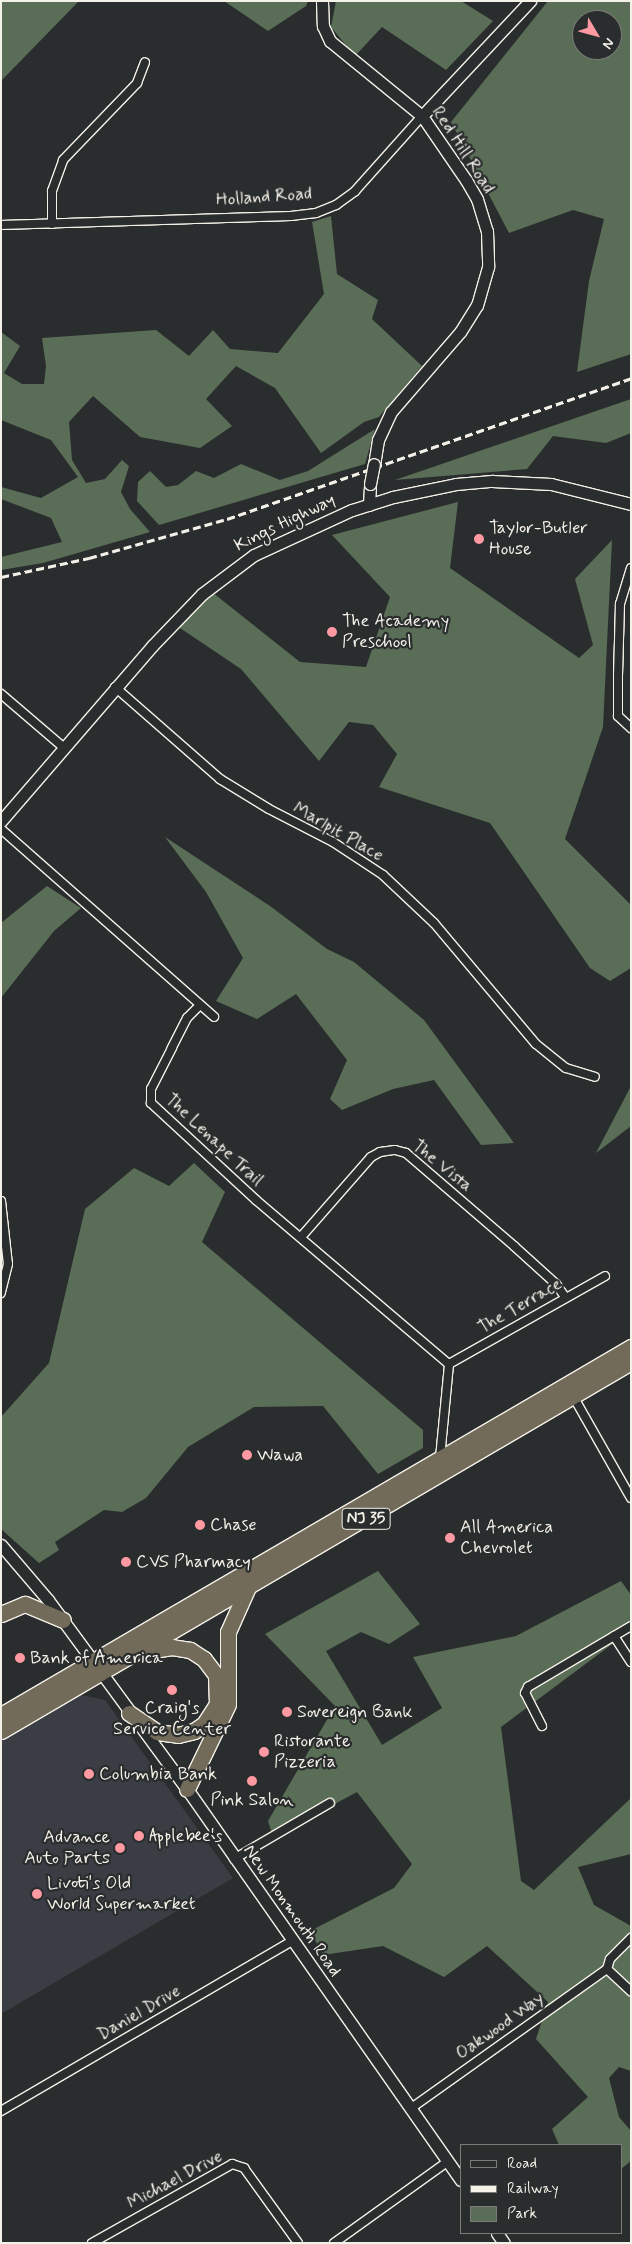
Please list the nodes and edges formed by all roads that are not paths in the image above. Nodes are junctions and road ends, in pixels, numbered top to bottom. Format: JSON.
{"nodes":[{"id":1,"x":322,"y":1,"type":"edge"},
{"id":2,"x":530,"y":1,"type":"edge"},
{"id":3,"x":145,"y":62,"type":"dead end"},
{"id":4,"x":422,"y":116,"type":"junction"},
{"id":5,"x":52,"y":224,"type":"junction"},
{"id":6,"x":1,"y":225,"type":"edge"},
{"id":7,"x":631,"y":504,"type":"edge"},
{"id":8,"x":369,"y":505,"type":"junction"},
{"id":9,"x":631,"y":568,"type":"edge"},
{"id":10,"x":115,"y":687,"type":"junction"},
{"id":11,"x":1,"y":694,"type":"edge"},
{"id":12,"x":631,"y":728,"type":"edge"},
{"id":13,"x":63,"y":747,"type":"junction"},
{"id":14,"x":1,"y":821,"type":"edge"},
{"id":15,"x":1,"y":829,"type":"edge"},
{"id":16,"x":200,"y":1005,"type":"junction"},
{"id":17,"x":214,"y":1017,"type":"dead end"},
{"id":18,"x":596,"y":1077,"type":"dead end"},
{"id":19,"x":1,"y":1201,"type":"edge"},
{"id":20,"x":300,"y":1237,"type":"junction"},
{"id":21,"x":4,"y":1274,"type":"edge"},
{"id":22,"x":605,"y":1276,"type":"dead end"},
{"id":23,"x":1,"y":1293,"type":"edge"},
{"id":24,"x":565,"y":1297,"type":"junction"},
{"id":25,"x":631,"y":1347,"type":"edge"},
{"id":26,"x":631,"y":1362,"type":"edge"},
{"id":27,"x":449,"y":1364,"type":"junction"},
{"id":28,"x":573,"y":1396,"type":"junction"},
{"id":29,"x":440,"y":1458,"type":"junction"},
{"id":30,"x":631,"y":1498,"type":"edge"},
{"id":31,"x":1,"y":1545,"type":"edge"},
{"id":32,"x":248,"y":1587,"type":"junction"},
{"id":33,"x":1,"y":1614,"type":"edge"},
{"id":34,"x":63,"y":1620,"type":"junction"},
{"id":35,"x":631,"y":1626,"type":"edge"},
{"id":36,"x":614,"y":1636,"type":"junction"},
{"id":37,"x":137,"y":1652,"type":"junction"},
{"id":38,"x":90,"y":1661,"type":"junction"},
{"id":39,"x":631,"y":1662,"type":"edge"},
{"id":40,"x":100,"y":1674,"type":"junction"},
{"id":41,"x":5,"y":1712,"type":"edge"},
{"id":42,"x":129,"y":1713,"type":"junction"},
{"id":43,"x":542,"y":1726,"type":"dead end"},
{"id":44,"x":1,"y":1731,"type":"edge"},
{"id":45,"x":187,"y":1789,"type":"junction"},
{"id":46,"x":330,"y":1803,"type":"dead end"},
{"id":47,"x":234,"y":1860,"type":"junction"},
{"id":48,"x":631,"y":1938,"type":"edge"},
{"id":49,"x":292,"y":1941,"type":"junction"},
{"id":50,"x":607,"y":1969,"type":"junction"},
{"id":51,"x":631,"y":1991,"type":"edge"},
{"id":52,"x":410,"y":2109,"type":"junction"},
{"id":53,"x":1,"y":2111,"type":"edge"},
{"id":54,"x":447,"y":2162,"type":"junction"},
{"id":55,"x":460,"y":2179,"type":"edge"},
{"id":56,"x":92,"y":2243,"type":"edge"},
{"id":57,"x":298,"y":2243,"type":"edge"},
{"id":58,"x":334,"y":2243,"type":"edge"}],
"edges":[{"from":1,"to":4,"type":"street","name":"Red Hill Road"},
{"from":2,"to":4,"type":"street","name":"Holland Road"},
{"from":3,"to":5,"type":"street"},
{"from":4,"to":5,"type":"street","name":"Holland Road"},
{"from":4,"to":8,"type":"street","name":"Red Hill Road","bridge":true},
{"from":5,"to":6,"type":"street","name":"Holland Road"},
{"from":7,"to":8,"type":"street","name":"Kings Highway"},
{"from":8,"to":10,"type":"street","name":"Kings Highway"},
{"from":9,"to":12,"type":"street"},
{"from":10,"to":13,"type":"street","name":"Kings Highway"},
{"from":10,"to":18,"type":"street","name":"Marlpit Place"},
{"from":11,"to":13,"type":"street"},
{"from":13,"to":14,"type":"street","name":"Kings Highway"},
{"from":15,"to":16,"type":"street"},
{"from":16,"to":17,"type":"street"},
{"from":16,"to":20,"type":"street","name":"The Lenape Trail"},
{"from":19,"to":21,"type":"street"},
{"from":20,"to":24,"type":"street","name":"The Vista"},
{"from":20,"to":27,"type":"street","name":"The Lenape Trail"},
{"from":21,"to":23,"type":"street"},
{"from":22,"to":24,"type":"street","name":"The Terrace"},
{"from":24,"to":27,"type":"street","name":"The Terrace"},
{"from":25,"to":29,"type":"highway","number":"NJ 35"},
{"from":26,"to":28,"type":"highway","number":"NJ 35"},
{"from":27,"to":29,"type":"street"},
{"from":28,"to":30,"type":"street"},
{"from":28,"to":32,"type":"highway","number":"NJ 35"},
{"from":29,"to":38,"type":"highway","number":"NJ 35"},
{"from":31,"to":34,"type":"street","name":"New Monmouth Road"},
{"from":32,"to":37,"type":"highway","number":"NJ 35"},
{"from":32,"to":45,"type":"highway"},
{"from":33,"to":34,"type":"highway"},
{"from":34,"to":38,"type":"street","name":"New Monmouth Road"},
{"from":35,"to":36,"type":"street"},
{"from":36,"to":39,"type":"street"},
{"from":36,"to":43,"type":"street"},
{"from":37,"to":40,"type":"highway","number":"NJ 35"},
{"from":37,"to":42,"type":"highway"},
{"from":38,"to":40,"type":"street","name":"New Monmouth Road"},
{"from":38,"to":41,"type":"highway","number":"NJ 35"},
{"from":40,"to":42,"type":"street","name":"New Monmouth Road"},
{"from":40,"to":44,"type":"highway","number":"NJ 35"},
{"from":42,"to":45,"type":"street","name":"New Monmouth Road"},
{"from":45,"to":47,"type":"street","name":"New Monmouth Road"},
{"from":46,"to":47,"type":"street"},
{"from":47,"to":49,"type":"street","name":"New Monmouth Road"},
{"from":48,"to":50,"type":"street"},
{"from":49,"to":52,"type":"street","name":"New Monmouth Road"},
{"from":49,"to":53,"type":"street","name":"Daniel Drive"},
{"from":50,"to":51,"type":"street"},
{"from":50,"to":52,"type":"street","name":"Oakwood Way"},
{"from":52,"to":54,"type":"street","name":"New Monmouth Road"},
{"from":54,"to":55,"type":"street","name":"New Monmouth Road"},
{"from":54,"to":58,"type":"street"},
{"from":56,"to":57,"type":"street","name":"Michael Drive"}]}
